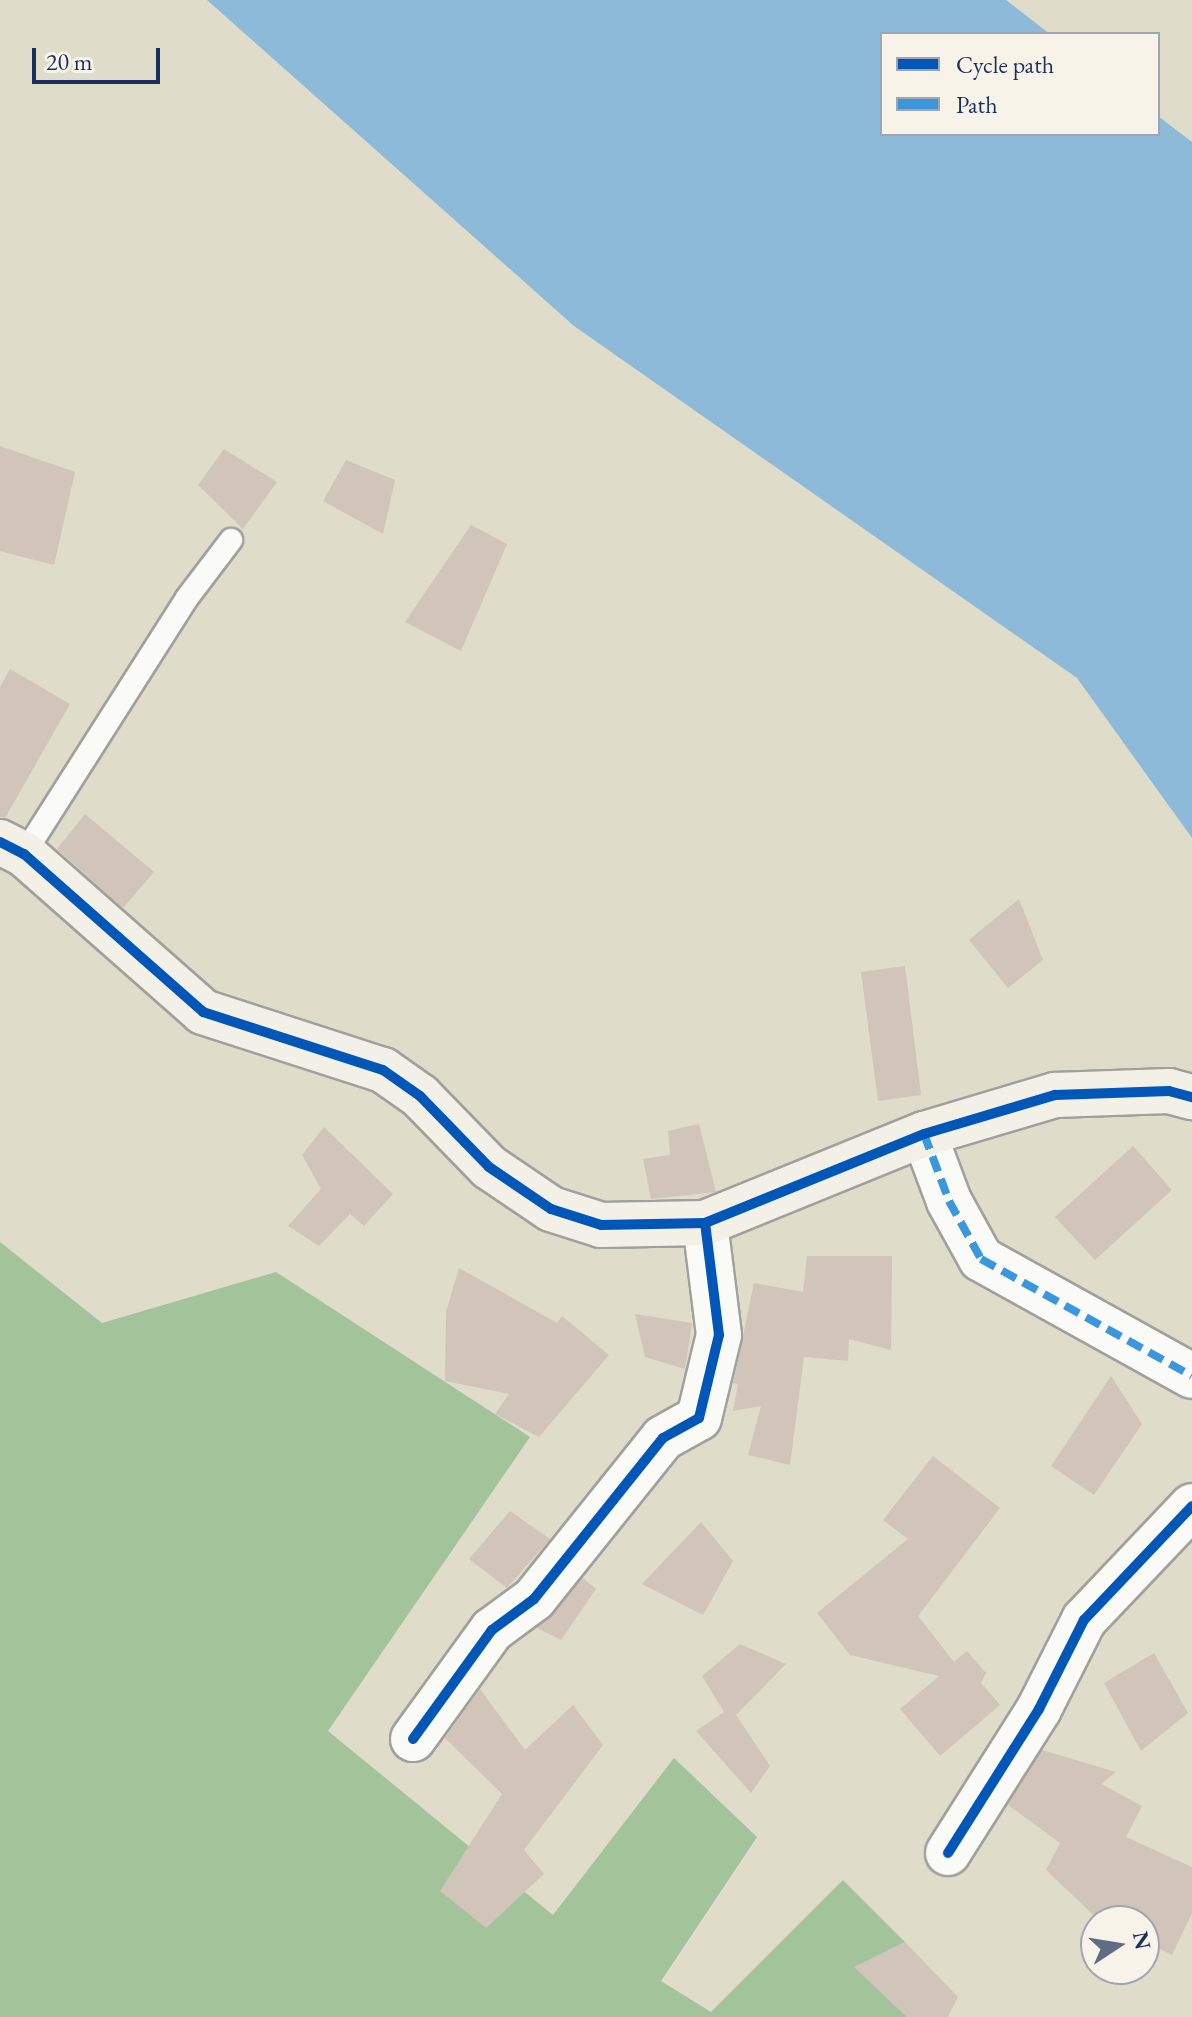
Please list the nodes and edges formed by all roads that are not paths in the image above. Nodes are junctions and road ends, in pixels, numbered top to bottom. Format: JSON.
{"nodes":[{"id":1,"x":231,"y":540,"type":"dead end"},
{"id":2,"x":12,"y":848,"type":"edge"},
{"id":3,"x":1192,"y":1097,"type":"edge"},
{"id":4,"x":924,"y":1134,"type":"junction"},
{"id":5,"x":705,"y":1223,"type":"junction"},
{"id":6,"x":1192,"y":1376,"type":"edge"},
{"id":7,"x":1192,"y":1506,"type":"edge"},
{"id":8,"x":413,"y":1739,"type":"dead end"},
{"id":9,"x":948,"y":1853,"type":"dead end"}],
"edges":[{"from":1,"to":2,"type":"lane"},
{"from":2,"to":5,"type":"street"},
{"from":3,"to":4,"type":"street"},
{"from":4,"to":5,"type":"street"},
{"from":4,"to":6,"type":"street"},
{"from":5,"to":8,"type":"street"},
{"from":7,"to":9,"type":"street"}]}
